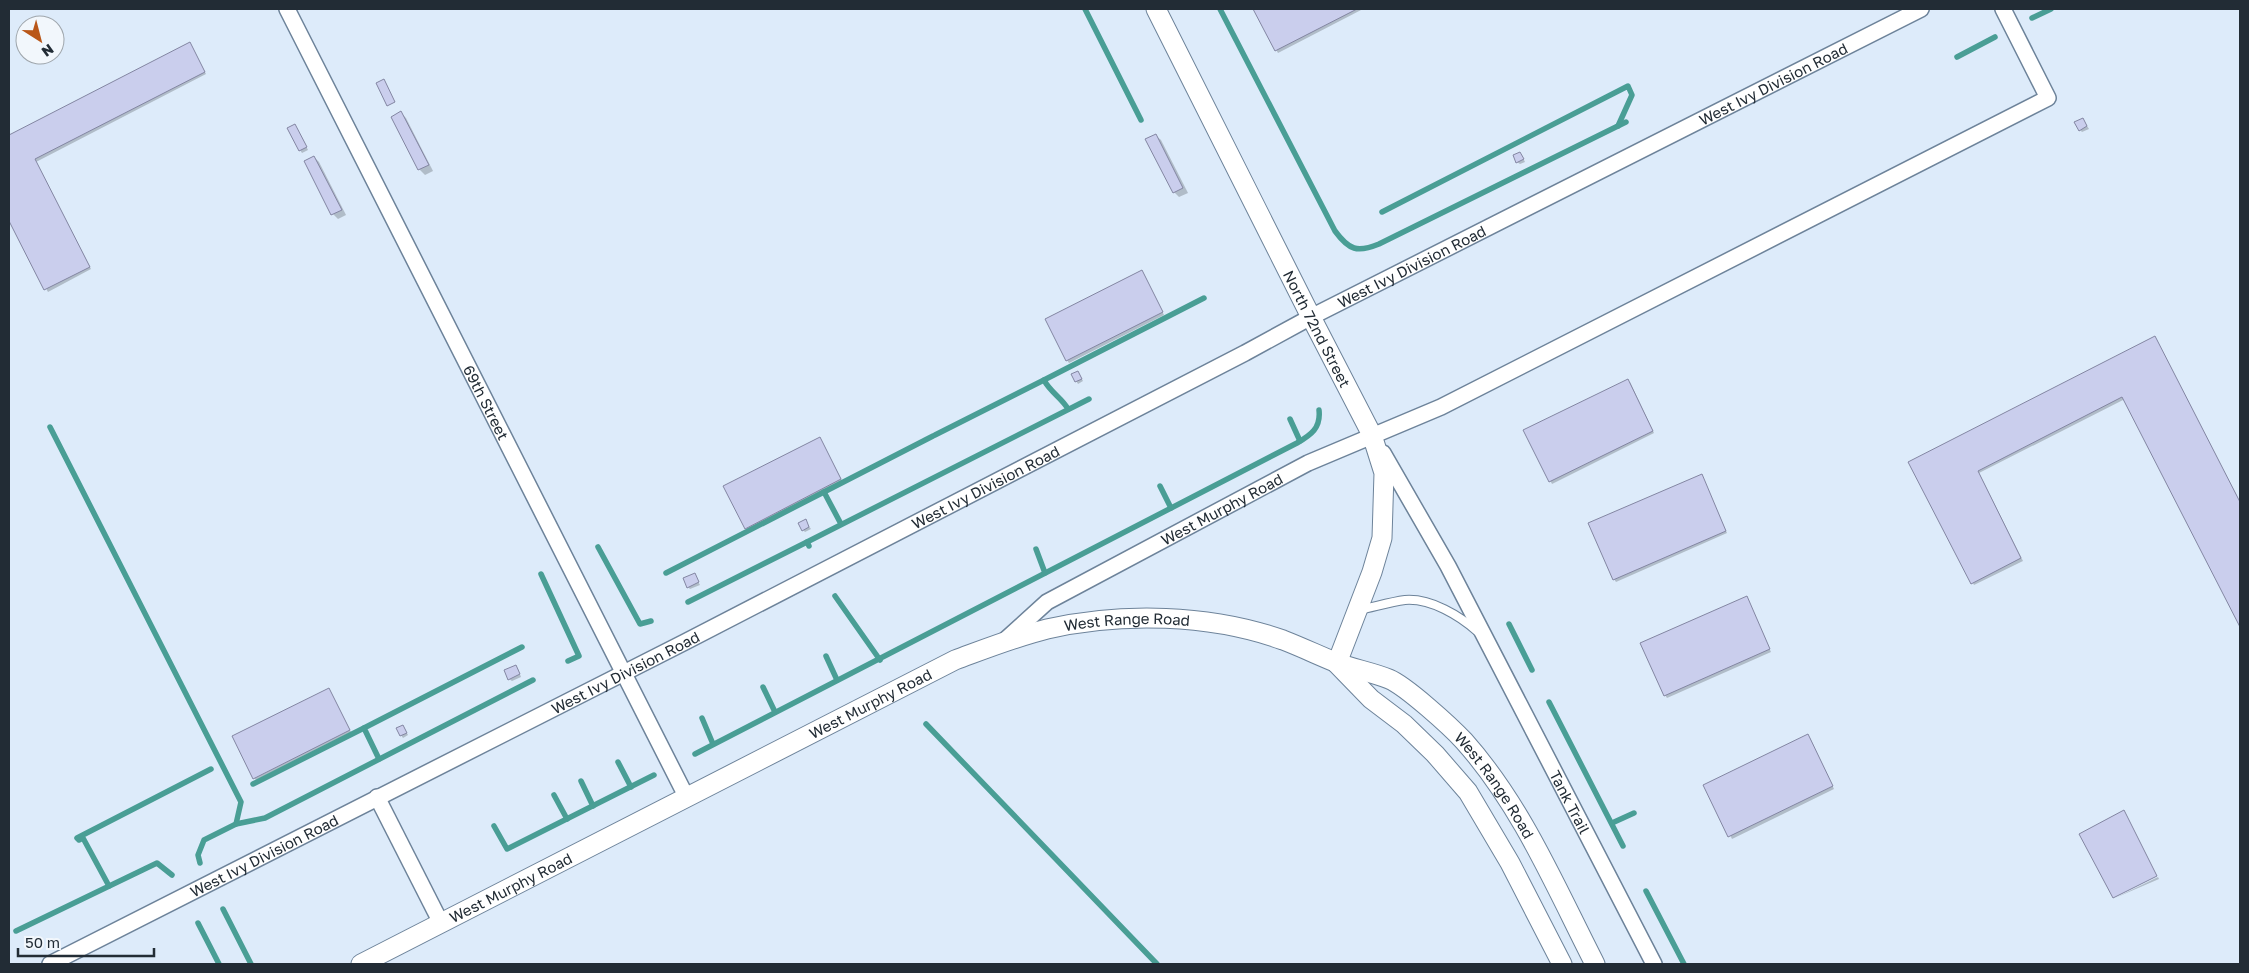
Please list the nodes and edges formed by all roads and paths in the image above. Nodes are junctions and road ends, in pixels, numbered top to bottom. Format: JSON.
{"nodes":[{"id":1,"x":287,"y":9,"type":"edge"},
{"id":2,"x":1156,"y":9,"type":"edge"},
{"id":3,"x":1921,"y":9,"type":"edge"},
{"id":4,"x":2003,"y":9,"type":"edge"},
{"id":5,"x":1311,"y":317,"type":"junction"},
{"id":6,"x":1372,"y":435,"type":"junction"},
{"id":7,"x":1357,"y":610,"type":"junction"},
{"id":8,"x":1486,"y":640,"type":"junction"},
{"id":9,"x":1003,"y":642,"type":"junction"},
{"id":10,"x":1337,"y":663,"type":"junction"},
{"id":11,"x":624,"y":673,"type":"junction"},
{"id":12,"x":376,"y":797,"type":"junction"},
{"id":13,"x":687,"y":798,"type":"junction"},
{"id":14,"x":441,"y":923,"type":"junction"},
{"id":15,"x":50,"y":964,"type":"edge"},
{"id":16,"x":361,"y":964,"type":"edge"},
{"id":17,"x":1562,"y":964,"type":"edge"},
{"id":18,"x":1595,"y":964,"type":"edge"},
{"id":19,"x":1654,"y":964,"type":"edge"}],
"edges":[{"from":1,"to":11,"type":"street","name":"69th Street"},
{"from":2,"to":5,"type":"street","name":"North 72nd Street"},
{"from":3,"to":5,"type":"street","name":"West Ivy Division Road"},
{"from":4,"to":6,"type":"street","name":"West Murphy Road"},
{"from":5,"to":6,"type":"street","name":"North 72nd Street"},
{"from":5,"to":11,"type":"street","name":"West Ivy Division Road"},
{"from":6,"to":7,"type":"street","name":"North 72nd Street"},
{"from":6,"to":8,"type":"street","name":"Tank Trail"},
{"from":6,"to":9,"type":"street","name":"West Murphy Road"},
{"from":7,"to":8,"type":"lane","name":"Tank Trail"},
{"from":7,"to":10,"type":"street","name":"North 72nd Street"},
{"from":8,"to":19,"type":"street","name":"Tank Trail"},
{"from":9,"to":10,"type":"street","name":"West Range Road"},
{"from":9,"to":13,"type":"street","name":"West Murphy Road"},
{"from":10,"to":17,"type":"street","name":"West Range Road"},
{"from":10,"to":18,"type":"street","name":"West Range Road"},
{"from":11,"to":12,"type":"street","name":"West Ivy Division Road"},
{"from":11,"to":13,"type":"street","name":"69th Street"},
{"from":12,"to":14,"type":"street"},
{"from":12,"to":15,"type":"street","name":"West Ivy Division Road"},
{"from":13,"to":14,"type":"street","name":"West Murphy Road"},
{"from":14,"to":16,"type":"street","name":"West Murphy Road"}]}
